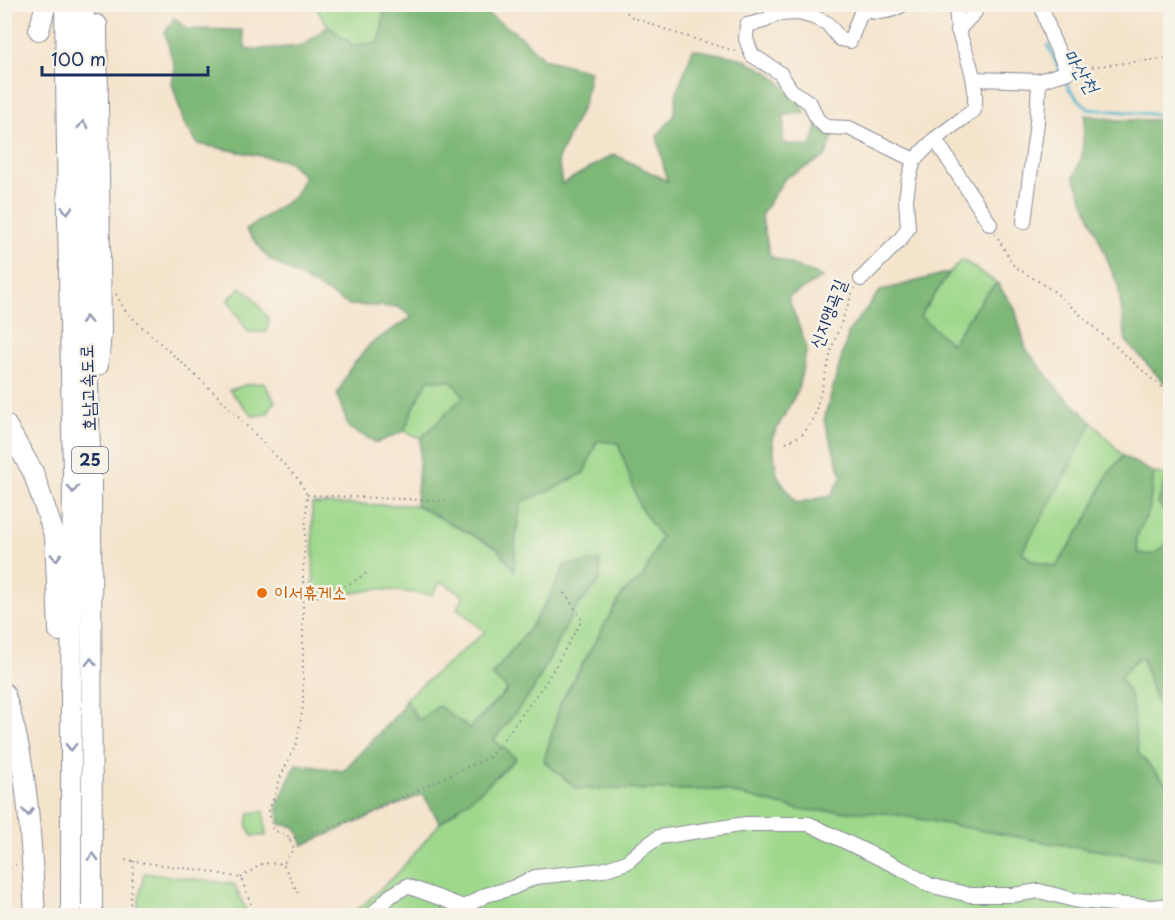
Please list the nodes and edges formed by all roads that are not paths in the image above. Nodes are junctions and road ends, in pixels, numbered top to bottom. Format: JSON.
{"nodes":[{"id":1,"x":46,"y":4,"type":"edge"},
{"id":2,"x":65,"y":4,"type":"edge"},
{"id":3,"x":84,"y":4,"type":"edge"},
{"id":4,"x":97,"y":4,"type":"edge"},
{"id":5,"x":904,"y":4,"type":"edge"},
{"id":6,"x":952,"y":4,"type":"edge"},
{"id":7,"x":975,"y":4,"type":"edge"},
{"id":8,"x":1041,"y":4,"type":"edge"},
{"id":9,"x":39,"y":30,"type":"dead end"},
{"id":10,"x":958,"y":30,"type":"junction"},
{"id":11,"x":974,"y":79,"type":"junction"},
{"id":12,"x":1042,"y":80,"type":"junction"},
{"id":13,"x":935,"y":139,"type":"junction"},
{"id":14,"x":914,"y":160,"type":"junction"},
{"id":15,"x":1024,"y":222,"type":"dead end"},
{"id":16,"x":990,"y":224,"type":"road end"},
{"id":17,"x":861,"y":279,"type":"road end"},
{"id":18,"x":6,"y":425,"type":"dead end"},
{"id":19,"x":91,"y":481,"type":"junction"},
{"id":20,"x":4,"y":693,"type":"edge"},
{"id":21,"x":70,"y":702,"type":"junction"},
{"id":22,"x":1170,"y":905,"type":"edge"},
{"id":23,"x":35,"y":915,"type":"edge"},
{"id":24,"x":71,"y":915,"type":"edge"},
{"id":25,"x":92,"y":915,"type":"edge"},
{"id":26,"x":371,"y":915,"type":"edge"}],
"edges":[{"from":1,"to":9,"type":"highway"},
{"from":2,"to":21,"type":"highway","name":"호남고속도로","number":"25","one_way":true},
{"from":19,"to":3,"type":"highway","name":"호남고속도로","number":"25","one_way":true},
{"from":4,"to":19,"type":"highway"},
{"from":5,"to":14,"type":"street"},
{"from":6,"to":10,"type":"street"},
{"from":7,"to":10,"type":"street"},
{"from":8,"to":12,"type":"street"},
{"from":10,"to":11,"type":"street"},
{"from":11,"to":12,"type":"street"},
{"from":11,"to":13,"type":"street"},
{"from":12,"to":15,"type":"street"},
{"from":13,"to":14,"type":"street"},
{"from":13,"to":16,"type":"street"},
{"from":14,"to":17,"type":"street","name":"신지앵곡길"},
{"from":18,"to":21,"type":"highway","one_way":true},
{"from":25,"to":19,"type":"highway","name":"호남고속도로","number":"25","one_way":true},
{"from":20,"to":23,"type":"highway","one_way":true},
{"from":21,"to":24,"type":"highway","name":"호남고속도로","number":"25","one_way":true},
{"from":22,"to":26,"type":"street"}]}
